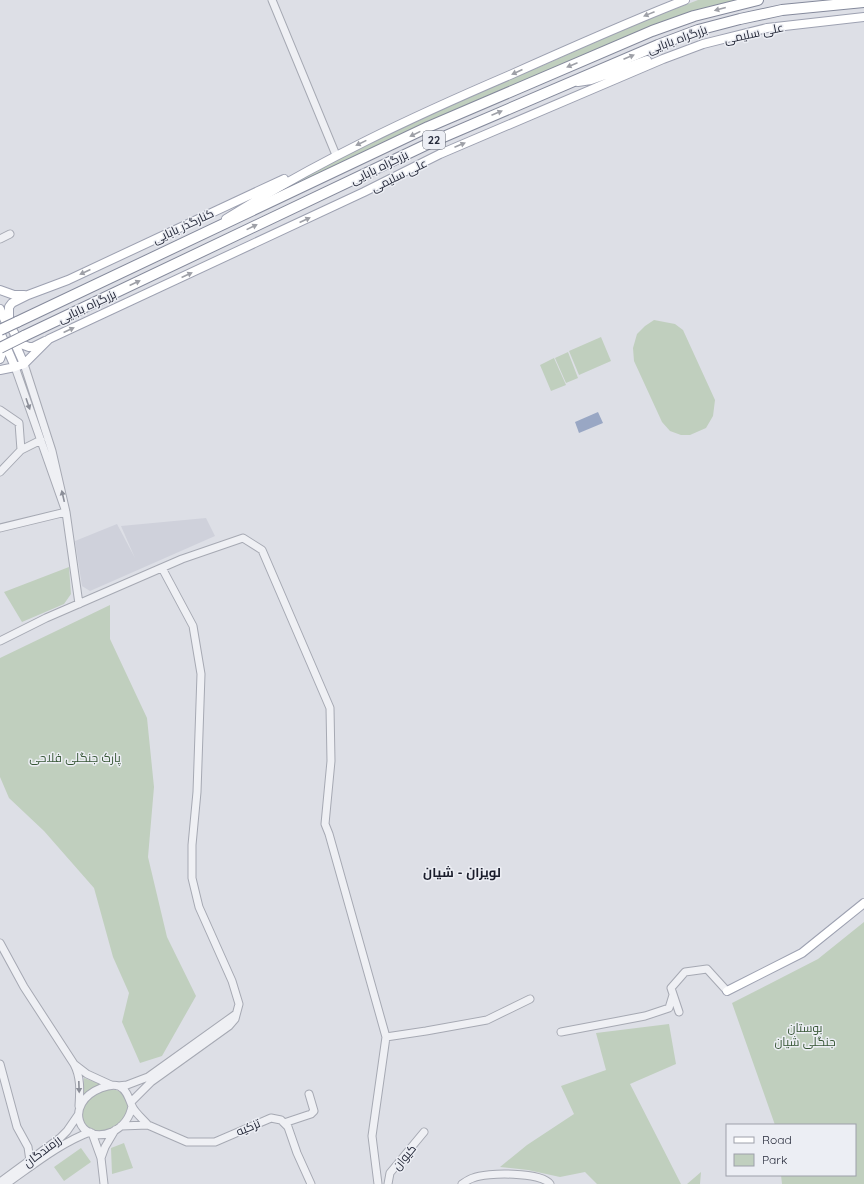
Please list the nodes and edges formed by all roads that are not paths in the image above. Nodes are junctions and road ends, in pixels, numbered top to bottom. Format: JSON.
{"nodes":[{"id":1,"x":272,"y":0,"type":"edge"},
{"id":2,"x":685,"y":0,"type":"edge"},
{"id":3,"x":758,"y":0,"type":"edge"},
{"id":4,"x":864,"y":2,"type":"edge"},
{"id":5,"x":864,"y":17,"type":"edge"},
{"id":6,"x":703,"y":44,"type":"junction"},
{"id":7,"x":560,"y":86,"type":"junction"},
{"id":8,"x":336,"y":155,"type":"junction"},
{"id":9,"x":10,"y":234,"type":"dead end"},
{"id":10,"x":0,"y":239,"type":"edge"},
{"id":11,"x":194,"y":240,"type":"junction"},
{"id":12,"x":0,"y":290,"type":"edge"},
{"id":13,"x":28,"y":295,"type":"junction"},
{"id":14,"x":0,"y":309,"type":"edge"},
{"id":15,"x":0,"y":331,"type":"edge"},
{"id":16,"x":49,"y":339,"type":"junction"},
{"id":17,"x":0,"y":348,"type":"edge"},
{"id":18,"x":0,"y":359,"type":"edge"},
{"id":19,"x":24,"y":364,"type":"junction"},
{"id":20,"x":15,"y":367,"type":"junction"},
{"id":21,"x":0,"y":370,"type":"edge"},
{"id":22,"x":0,"y":410,"type":"edge"},
{"id":23,"x":41,"y":440,"type":"junction"},
{"id":24,"x":21,"y":450,"type":"junction"},
{"id":25,"x":0,"y":472,"type":"edge"},
{"id":26,"x":66,"y":512,"type":"junction"},
{"id":27,"x":0,"y":528,"type":"edge"},
{"id":28,"x":162,"y":568,"type":"junction"},
{"id":29,"x":79,"y":604,"type":"junction"},
{"id":30,"x":0,"y":641,"type":"edge"},
{"id":31,"x":864,"y":904,"type":"edge"},
{"id":32,"x":0,"y":943,"type":"edge"},
{"id":33,"x":728,"y":991,"type":"joint"},
{"id":34,"x":674,"y":995,"type":"junction"},
{"id":35,"x":530,"y":999,"type":"dead end"},
{"id":36,"x":679,"y":1012,"type":"dead end"},
{"id":37,"x":561,"y":1032,"type":"dead end"},
{"id":38,"x":386,"y":1037,"type":"junction"},
{"id":39,"x":0,"y":1064,"type":"edge"},
{"id":40,"x":74,"y":1064,"type":"junction"},
{"id":41,"x":150,"y":1079,"type":"junction"},
{"id":42,"x":115,"y":1086,"type":"junction"},
{"id":43,"x":309,"y":1094,"type":"dead end"},
{"id":44,"x":132,"y":1104,"type":"junction"},
{"id":45,"x":79,"y":1111,"type":"junction"},
{"id":46,"x":284,"y":1122,"type":"junction"},
{"id":47,"x":148,"y":1125,"type":"junction"},
{"id":48,"x":118,"y":1128,"type":"junction"},
{"id":49,"x":424,"y":1132,"type":"dead end"},
{"id":50,"x":91,"y":1133,"type":"junction"},
{"id":51,"x":101,"y":1158,"type":"junction"},
{"id":52,"x":31,"y":1163,"type":"junction"},
{"id":53,"x":0,"y":1182,"type":"edge"},
{"id":54,"x":6,"y":1184,"type":"edge"},
{"id":55,"x":104,"y":1184,"type":"edge"},
{"id":56,"x":311,"y":1184,"type":"edge"},
{"id":57,"x":378,"y":1184,"type":"edge"},
{"id":58,"x":388,"y":1184,"type":"edge"},
{"id":59,"x":462,"y":1184,"type":"edge"},
{"id":60,"x":550,"y":1184,"type":"edge"}],
"edges":[{"from":1,"to":8,"type":"street"},
{"from":2,"to":8,"type":"main road","one_way":true},
{"from":3,"to":11,"type":"highway","name":"بزرگراه بابایی","number":"22","one_way":true},
{"from":7,"to":4,"type":"highway","name":"بزرگراه بابایی","number":"22","one_way":true},
{"from":5,"to":6,"type":"main road","name":"علی سلیمی"},
{"from":6,"to":7,"type":"main road"},
{"from":16,"to":6,"type":"main road","name":"علی سلیمی","one_way":true},
{"from":17,"to":7,"type":"highway","name":"بزرگراه بابایی","number":"22","one_way":true,"bridge":true},
{"from":8,"to":11,"type":"main road"},
{"from":8,"to":13,"type":"main road","name":"کنارگذر بابایی","one_way":true},
{"from":9,"to":10,"type":"street"},
{"from":11,"to":15,"type":"highway","name":"بزرگراه بابایی","number":"22","bridge":true},
{"from":12,"to":13,"type":"main road"},
{"from":13,"to":16,"type":"main road"},
{"from":14,"to":19,"type":"main road"},
{"from":15,"to":20,"type":"main road"},
{"from":16,"to":19,"type":"main road","name":"علی سلیمی"},
{"from":17,"to":18,"type":"main road"},
{"from":19,"to":20,"type":"main road","name":"علی سلیمی"},
{"from":26,"to":19,"type":"street","one_way":true},
{"from":20,"to":21,"type":"main road","name":"علی سلیمی"},
{"from":20,"to":23,"type":"street","one_way":true},
{"from":22,"to":24,"type":"street"},
{"from":23,"to":24,"type":"street"},
{"from":23,"to":26,"type":"street"},
{"from":24,"to":25,"type":"street"},
{"from":26,"to":27,"type":"street"},
{"from":26,"to":29,"type":"street"},
{"from":28,"to":29,"type":"street"},
{"from":28,"to":38,"type":"street"},
{"from":28,"to":41,"type":"street"},
{"from":29,"to":30,"type":"street"},
{"from":31,"to":33,"type":"main road"},
{"from":32,"to":40,"type":"street"},
{"from":33,"to":34,"type":"street"},
{"from":34,"to":36,"type":"street"},
{"from":34,"to":37,"type":"street"},
{"from":35,"to":38,"type":"street"},
{"from":38,"to":57,"type":"street"},
{"from":39,"to":52,"type":"street"},
{"from":40,"to":42,"type":"street"},
{"from":40,"to":45,"type":"street","one_way":true},
{"from":41,"to":42,"type":"street"},
{"from":41,"to":44,"type":"street"},
{"from":42,"to":44,"type":"street"},
{"from":42,"to":45,"type":"street"},
{"from":43,"to":46,"type":"street"},
{"from":44,"to":47,"type":"street","name":"تزکیه"},
{"from":44,"to":48,"type":"street"},
{"from":45,"to":50,"type":"street"},
{"from":45,"to":52,"type":"street","name":"رزمندگان"},
{"from":46,"to":47,"type":"street","name":"تزکیه"},
{"from":46,"to":56,"type":"street"},
{"from":47,"to":48,"type":"street","name":"تزکیه"},
{"from":48,"to":50,"type":"street"},
{"from":48,"to":51,"type":"street"},
{"from":49,"to":58,"type":"street","name":"کیوان"},
{"from":50,"to":51,"type":"street"},
{"from":50,"to":52,"type":"street","name":"رزمندگان"},
{"from":51,"to":55,"type":"street"},
{"from":52,"to":53,"type":"street","name":"رزمندگان"},
{"from":52,"to":54,"type":"street","name":"رزمندگان"},
{"from":59,"to":60,"type":"street"}]}
